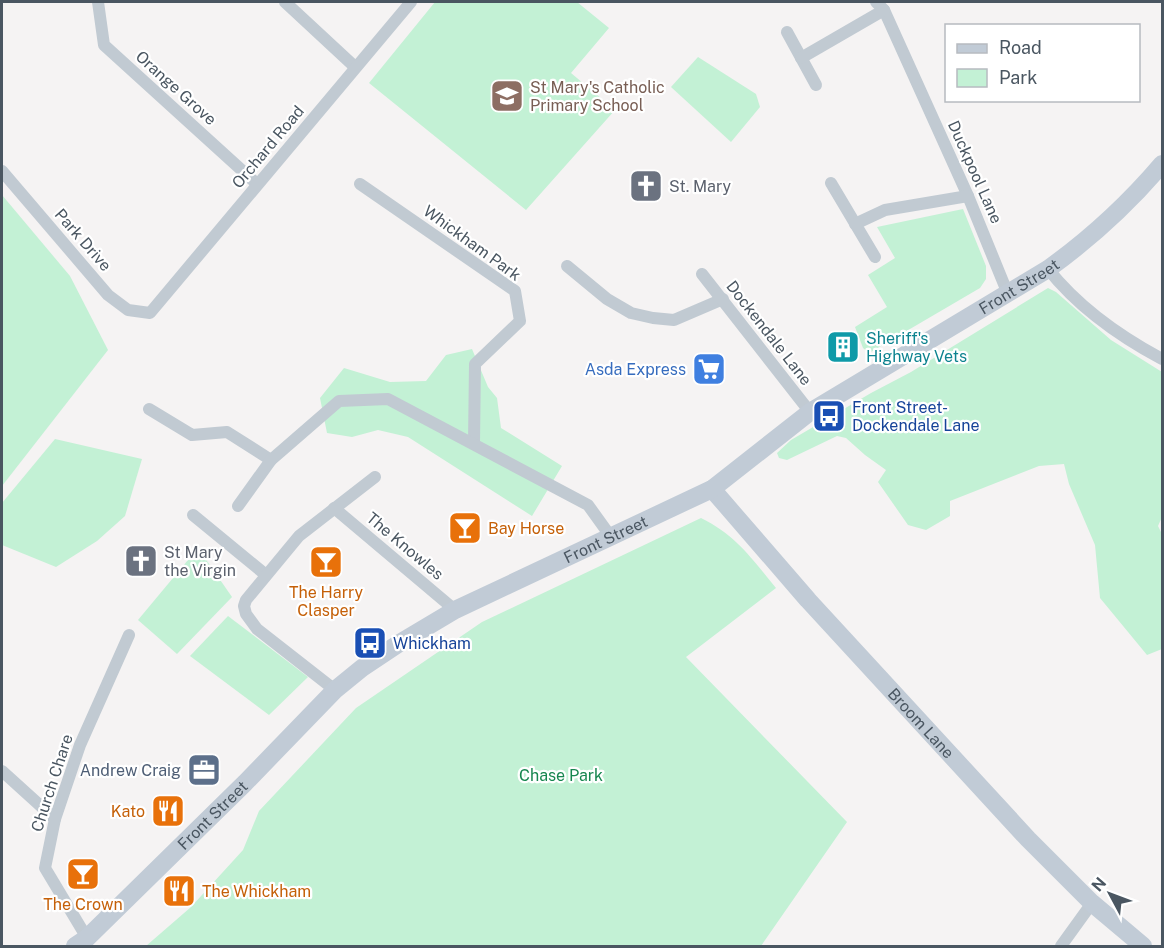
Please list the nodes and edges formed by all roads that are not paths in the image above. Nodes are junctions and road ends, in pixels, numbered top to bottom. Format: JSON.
{"nodes":[{"id":1,"x":98,"y":2,"type":"edge"},
{"id":2,"x":285,"y":2,"type":"edge"},
{"id":3,"x":411,"y":2,"type":"edge"},
{"id":4,"x":880,"y":6,"type":"edge"},
{"id":5,"x":787,"y":32,"type":"dead end"},
{"id":6,"x":801,"y":58,"type":"junction"},
{"id":7,"x":355,"y":67,"type":"junction"},
{"id":8,"x":816,"y":85,"type":"dead end"},
{"id":9,"x":1162,"y":164,"type":"edge"},
{"id":10,"x":2,"y":171,"type":"edge"},
{"id":11,"x":831,"y":183,"type":"dead end"},
{"id":12,"x":257,"y":184,"type":"junction"},
{"id":13,"x":360,"y":184,"type":"dead end"},
{"id":14,"x":968,"y":196,"type":"junction"},
{"id":15,"x":855,"y":224,"type":"junction"},
{"id":16,"x":874,"y":257,"type":"dead end"},
{"id":17,"x":567,"y":266,"type":"dead end"},
{"id":18,"x":1048,"y":269,"type":"junction"},
{"id":19,"x":702,"y":274,"type":"dead end"},
{"id":20,"x":1008,"y":294,"type":"junction"},
{"id":21,"x":723,"y":299,"type":"junction"},
{"id":22,"x":150,"y":314,"type":"joint"},
{"id":23,"x":1162,"y":359,"type":"edge"},
{"id":24,"x":148,"y":409,"type":"dead end"},
{"id":25,"x":810,"y":412,"type":"junction"},
{"id":26,"x":474,"y":443,"type":"junction"},
{"id":27,"x":271,"y":460,"type":"junction"},
{"id":28,"x":375,"y":477,"type":"dead end"},
{"id":29,"x":712,"y":489,"type":"junction"},
{"id":30,"x":238,"y":506,"type":"dead end"},
{"id":31,"x":334,"y":508,"type":"junction"},
{"id":32,"x":193,"y":515,"type":"dead end"},
{"id":33,"x":610,"y":537,"type":"junction"},
{"id":34,"x":266,"y":575,"type":"junction"},
{"id":35,"x":455,"y":610,"type":"junction"},
{"id":36,"x":129,"y":635,"type":"dead end"},
{"id":37,"x":335,"y":690,"type":"junction"},
{"id":38,"x":2,"y":771,"type":"edge"},
{"id":39,"x":55,"y":819,"type":"junction"},
{"id":40,"x":1092,"y":903,"type":"junction"},
{"id":41,"x":85,"y":944,"type":"edge"},
{"id":42,"x":1061,"y":946,"type":"edge"},
{"id":43,"x":1143,"y":946,"type":"edge"}],
"edges":[{"from":1,"to":12,"type":"street","name":"Orange Grove"},
{"from":2,"to":7,"type":"street"},
{"from":3,"to":7,"type":"street","name":"Orchard Road"},
{"from":4,"to":6,"type":"street"},
{"from":4,"to":14,"type":"street","name":"Duckpool Lane"},
{"from":5,"to":6,"type":"street"},
{"from":6,"to":8,"type":"street"},
{"from":7,"to":12,"type":"street","name":"Orchard Road"},
{"from":9,"to":18,"type":"main road","name":"Front Street"},
{"from":10,"to":22,"type":"street","name":"Park Drive"},
{"from":11,"to":15,"type":"street"},
{"from":12,"to":22,"type":"street","name":"Orchard Road"},
{"from":13,"to":26,"type":"street","name":"Whickham Park"},
{"from":14,"to":15,"type":"street"},
{"from":14,"to":20,"type":"street","name":"Duckpool Lane"},
{"from":15,"to":16,"type":"street"},
{"from":17,"to":21,"type":"street"},
{"from":18,"to":20,"type":"main road","name":"Front Street"},
{"from":18,"to":23,"type":"street"},
{"from":19,"to":21,"type":"street","name":"Dockendale Lane"},
{"from":20,"to":25,"type":"main road","name":"Front Street"},
{"from":21,"to":25,"type":"street","name":"Dockendale Lane"},
{"from":24,"to":27,"type":"street"},
{"from":25,"to":29,"type":"main road","name":"Front Street"},
{"from":26,"to":27,"type":"street"},
{"from":26,"to":33,"type":"street"},
{"from":27,"to":30,"type":"street"},
{"from":28,"to":31,"type":"street"},
{"from":29,"to":33,"type":"main road","name":"Front Street"},
{"from":29,"to":40,"type":"main road","name":"Broom Lane"},
{"from":31,"to":34,"type":"street"},
{"from":31,"to":35,"type":"street","name":"The Knowles"},
{"from":32,"to":34,"type":"street"},
{"from":33,"to":35,"type":"main road","name":"Front Street"},
{"from":34,"to":37,"type":"street"},
{"from":35,"to":37,"type":"main road","name":"Front Street"},
{"from":36,"to":39,"type":"street","name":"Church Chare"},
{"from":37,"to":41,"type":"main road","name":"Front Street"},
{"from":38,"to":39,"type":"street"},
{"from":39,"to":41,"type":"street","name":"Church Chare"},
{"from":40,"to":42,"type":"street"},
{"from":40,"to":43,"type":"main road","name":"Broom Lane"}]}
